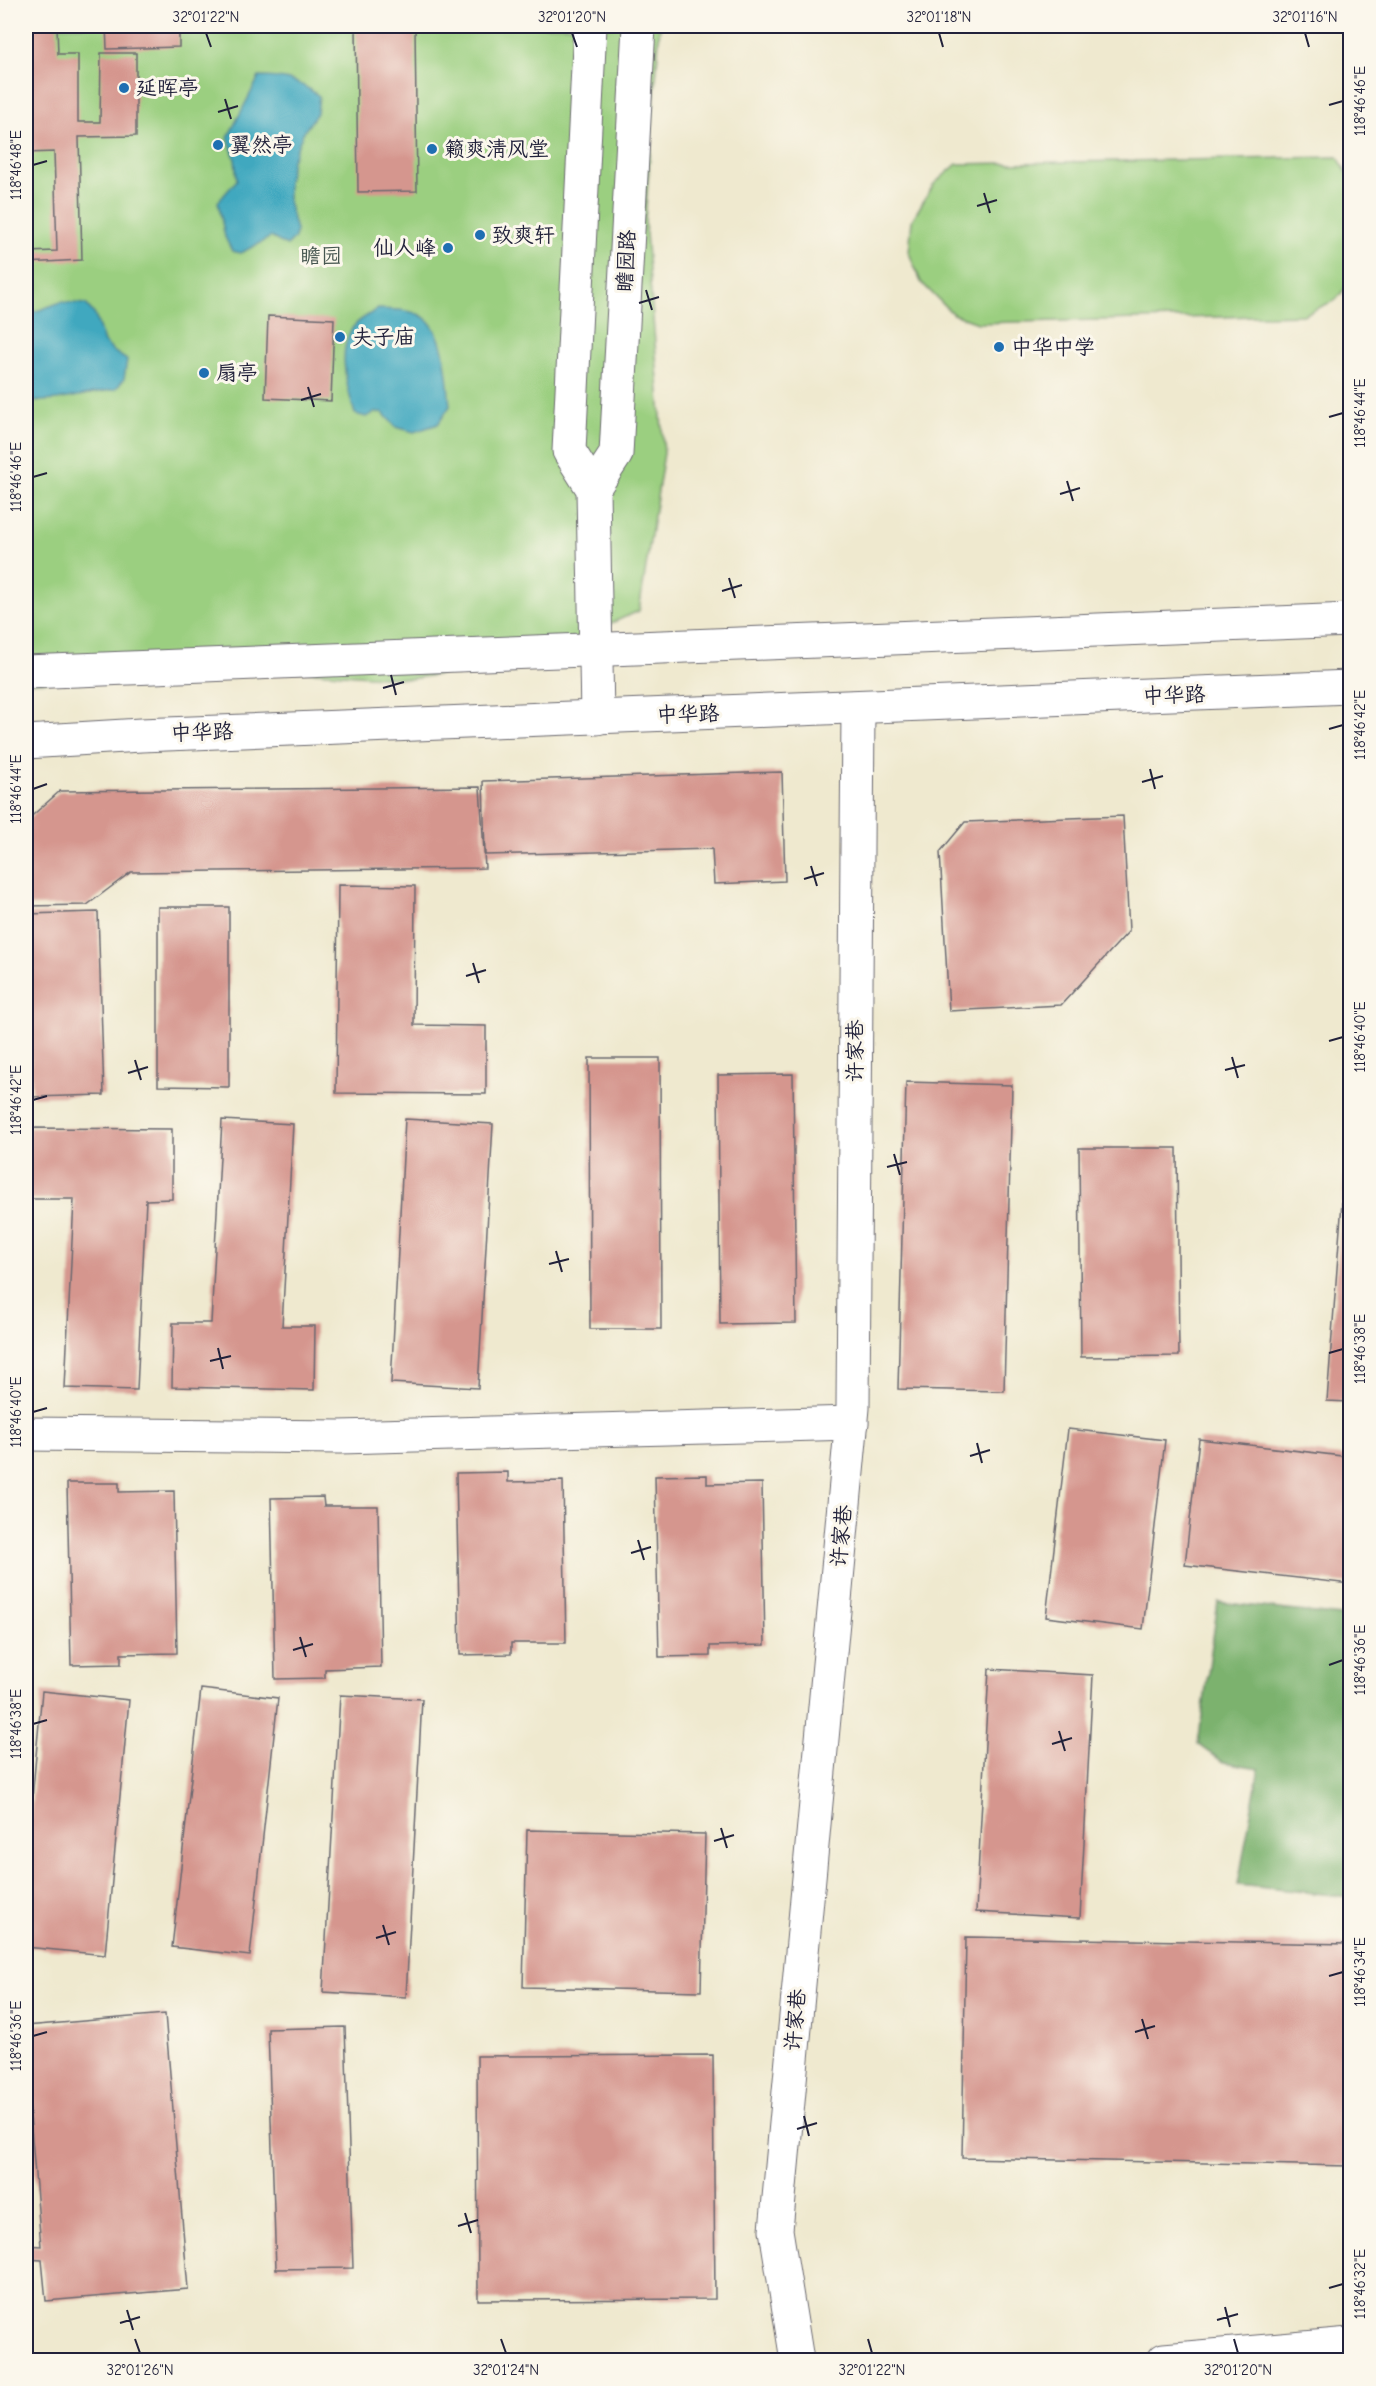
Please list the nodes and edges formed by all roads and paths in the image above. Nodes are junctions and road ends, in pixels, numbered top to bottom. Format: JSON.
{"nodes":[{"id":1,"x":590,"y":26,"type":"edge"},
{"id":2,"x":639,"y":26,"type":"edge"},
{"id":3,"x":593,"y":489,"type":"junction"},
{"id":4,"x":1350,"y":621,"type":"edge"},
{"id":5,"x":26,"y":672,"type":"edge"},
{"id":6,"x":1350,"y":687,"type":"edge"},
{"id":7,"x":858,"y":708,"type":"junction"},
{"id":8,"x":597,"y":718,"type":"junction"},
{"id":9,"x":26,"y":742,"type":"edge"},
{"id":10,"x":852,"y":1423,"type":"junction"},
{"id":11,"x":26,"y":1434,"type":"edge"},
{"id":12,"x":1350,"y":2344,"type":"edge"},
{"id":13,"x":797,"y":2361,"type":"edge"},
{"id":14,"x":1164,"y":2361,"type":"edge"},
{"id":15,"x":1178,"y":2361,"type":"edge"}],
"edges":[{"from":1,"to":3,"type":"street"},
{"from":2,"to":3,"type":"street","name":"瞻园路"},
{"from":3,"to":8,"type":"street"},
{"from":4,"to":5,"type":"street"},
{"from":6,"to":7,"type":"street","name":"中华路"},
{"from":7,"to":8,"type":"street","name":"中华路"},
{"from":7,"to":10,"type":"street","name":"许家巷"},
{"from":8,"to":9,"type":"street","name":"中华路"},
{"from":10,"to":11,"type":"street"},
{"from":10,"to":13,"type":"street","name":"许家巷"},
{"from":12,"to":14,"type":"street"},
{"from":12,"to":15,"type":"street"}]}
